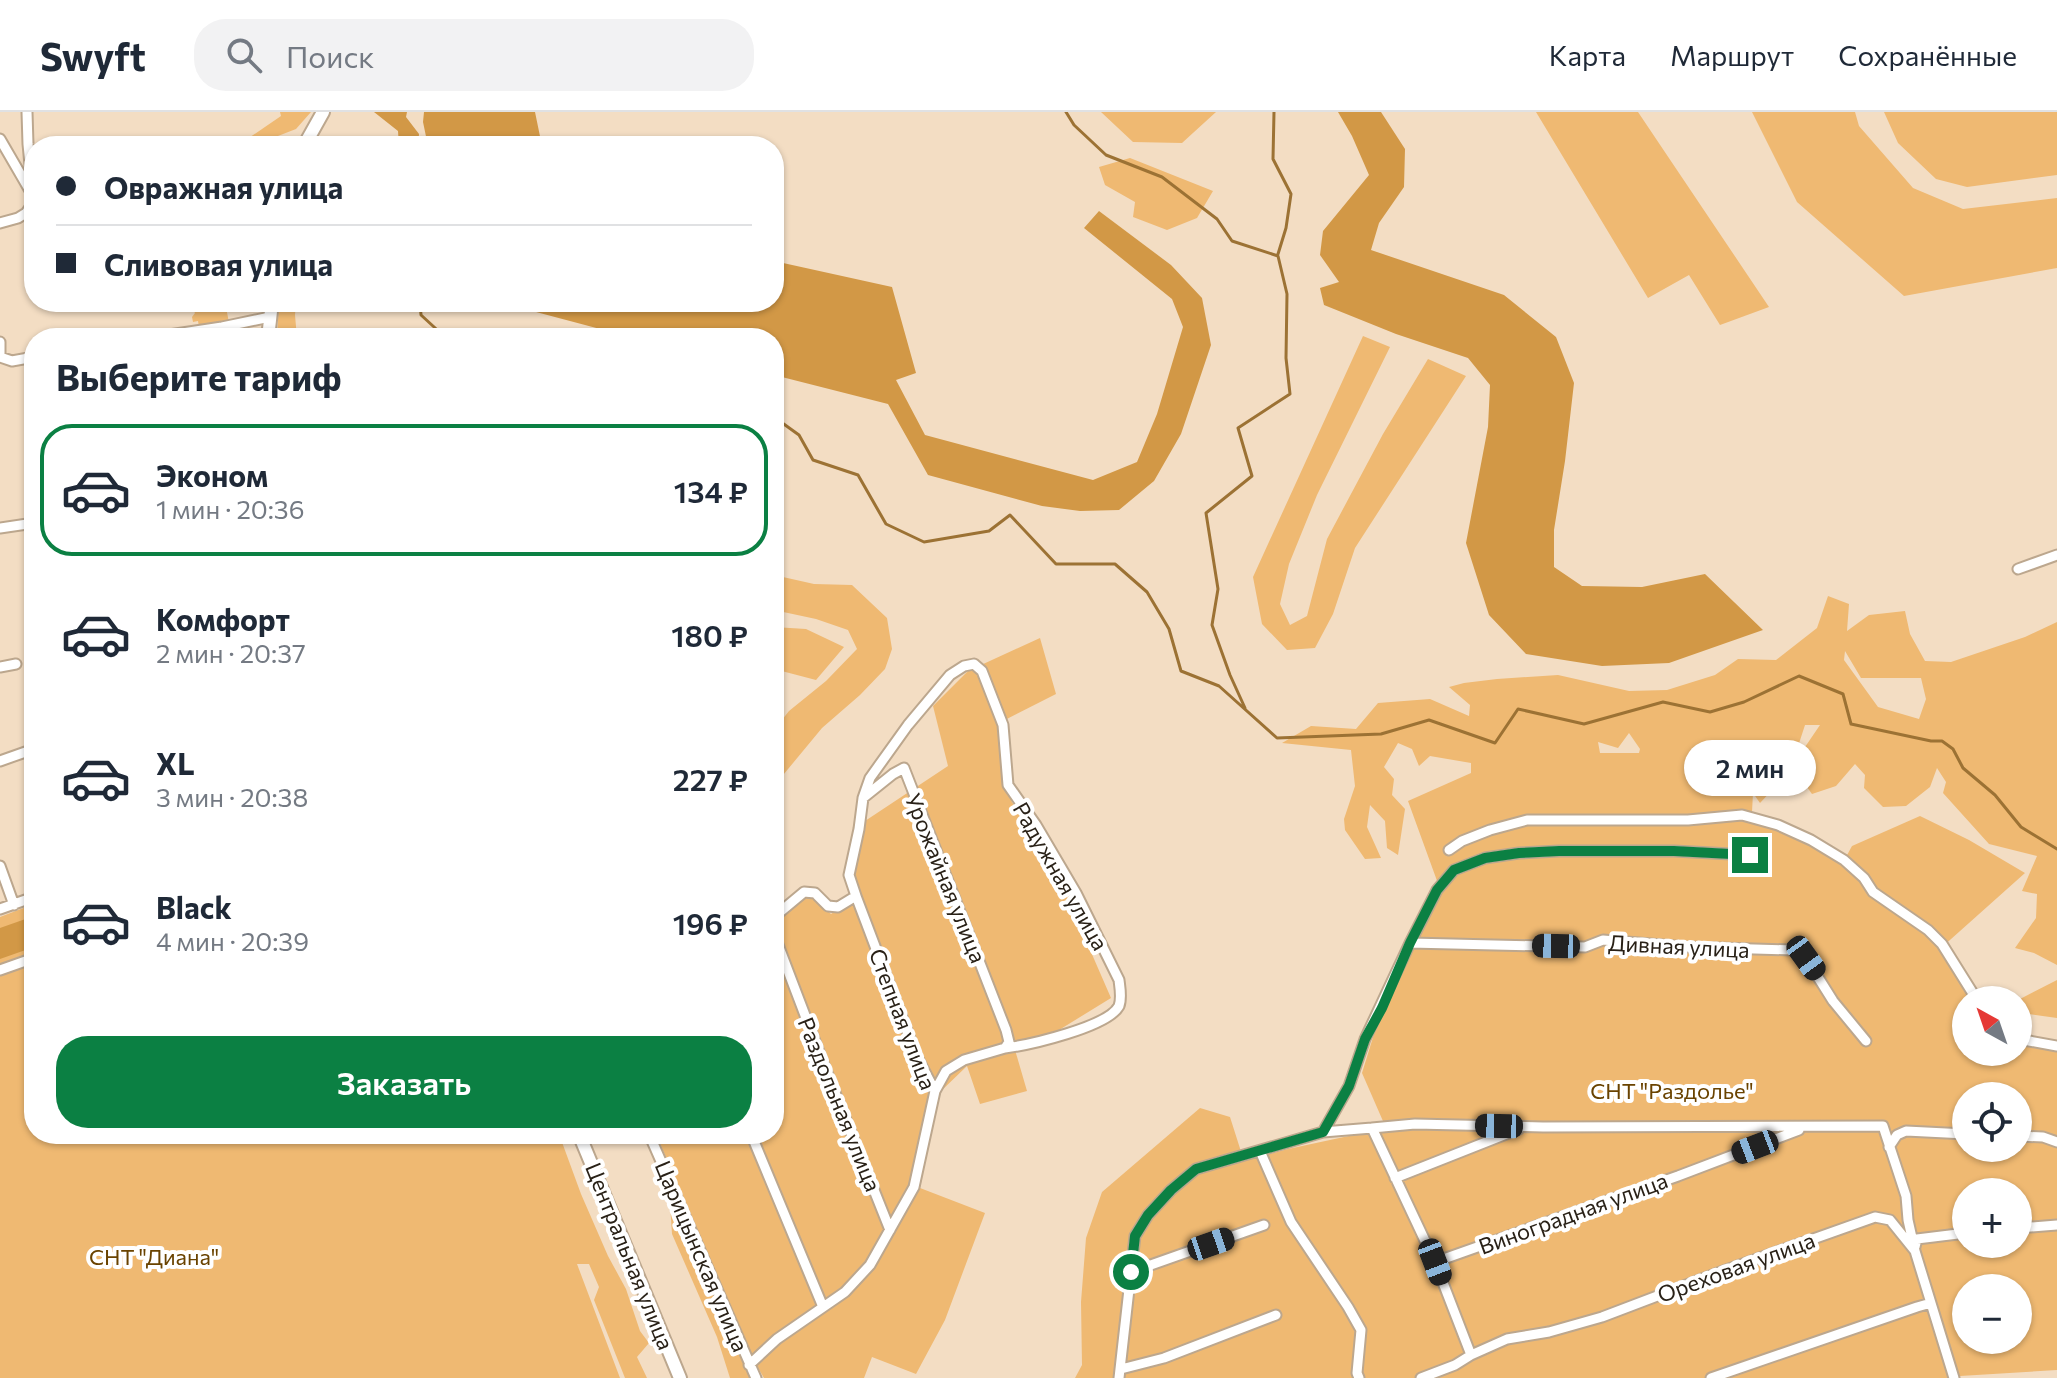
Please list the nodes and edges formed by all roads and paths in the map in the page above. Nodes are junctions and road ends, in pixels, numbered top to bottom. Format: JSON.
{"nodes":[{"id":1,"x":27,"y":112,"type":"edge"},
{"id":2,"x":323,"y":112,"type":"edge"},
{"id":3,"x":29,"y":136,"type":"edge"},
{"id":4,"x":310,"y":136,"type":"edge"},
{"id":5,"x":0,"y":139,"type":"edge"},
{"id":6,"x":24,"y":180,"type":"edge"},
{"id":7,"x":24,"y":214,"type":"edge"},
{"id":8,"x":0,"y":223,"type":"edge"},
{"id":9,"x":271,"y":312,"type":"edge"},
{"id":10,"x":270,"y":317,"type":"junction"},
{"id":11,"x":215,"y":328,"type":"edge"},
{"id":12,"x":269,"y":328,"type":"edge"},
{"id":13,"x":0,"y":342,"type":"edge"},
{"id":14,"x":0,"y":357,"type":"edge"},
{"id":15,"x":24,"y":359,"type":"edge"},
{"id":16,"x":24,"y":524,"type":"edge"},
{"id":17,"x":0,"y":528,"type":"edge"},
{"id":18,"x":2057,"y":555,"type":"edge"},
{"id":19,"x":2018,"y":569,"type":"dead end"},
{"id":20,"x":16,"y":664,"type":"dead end"},
{"id":21,"x":0,"y":667,"type":"edge"},
{"id":22,"x":24,"y":753,"type":"edge"},
{"id":23,"x":0,"y":761,"type":"edge"},
{"id":24,"x":863,"y":798,"type":"junction"},
{"id":25,"x":1449,"y":850,"type":"dead end"},
{"id":26,"x":1750,"y":855,"type":"dead end"},
{"id":27,"x":0,"y":866,"type":"edge"},
{"id":28,"x":856,"y":896,"type":"junction"},
{"id":29,"x":24,"y":901,"type":"edge"},
{"id":30,"x":14,"y":905,"type":"junction"},
{"id":31,"x":0,"y":909,"type":"edge"},
{"id":32,"x":784,"y":909,"type":"edge"},
{"id":33,"x":1410,"y":943,"type":"junction"},
{"id":34,"x":784,"y":960,"type":"edge"},
{"id":35,"x":24,"y":962,"type":"edge"},
{"id":36,"x":0,"y":970,"type":"edge"},
{"id":37,"x":1968,"y":986,"type":"edge"},
{"id":38,"x":1866,"y":1041,"type":"dead end"},
{"id":39,"x":2032,"y":1042,"type":"edge"},
{"id":40,"x":2057,"y":1046,"type":"edge"},
{"id":41,"x":1005,"y":1048,"type":"junction"},
{"id":42,"x":935,"y":1091,"type":"junction"},
{"id":43,"x":1526,"y":1126,"type":"junction"},
{"id":44,"x":1372,"y":1128,"type":"junction"},
{"id":45,"x":1806,"y":1128,"type":"junction"},
{"id":46,"x":1323,"y":1132,"type":"junction"},
{"id":47,"x":1952,"y":1133,"type":"edge"},
{"id":48,"x":2032,"y":1137,"type":"edge"},
{"id":49,"x":2057,"y":1142,"type":"edge"},
{"id":50,"x":583,"y":1144,"type":"edge"},
{"id":51,"x":653,"y":1144,"type":"edge"},
{"id":52,"x":755,"y":1144,"type":"edge"},
{"id":53,"x":1889,"y":1147,"type":"junction"},
{"id":54,"x":1260,"y":1151,"type":"junction"},
{"id":55,"x":1395,"y":1178,"type":"junction"},
{"id":56,"x":1264,"y":1225,"type":"dead end"},
{"id":57,"x":2057,"y":1225,"type":"edge"},
{"id":58,"x":2032,"y":1227,"type":"edge"},
{"id":59,"x":890,"y":1230,"type":"junction"},
{"id":60,"x":1952,"y":1235,"type":"edge"},
{"id":61,"x":1915,"y":1251,"type":"junction"},
{"id":62,"x":1435,"y":1262,"type":"junction"},
{"id":63,"x":1131,"y":1272,"type":"junction"},
{"id":64,"x":1931,"y":1303,"type":"junction"},
{"id":65,"x":823,"y":1307,"type":"junction"},
{"id":66,"x":1276,"y":1315,"type":"dead end"},
{"id":67,"x":1471,"y":1355,"type":"junction"},
{"id":68,"x":749,"y":1365,"type":"junction"},
{"id":69,"x":1120,"y":1373,"type":"edge"},
{"id":70,"x":680,"y":1378,"type":"edge"},
{"id":71,"x":756,"y":1378,"type":"edge"},
{"id":72,"x":1359,"y":1378,"type":"edge"},
{"id":73,"x":1421,"y":1378,"type":"edge"},
{"id":74,"x":1711,"y":1378,"type":"edge"},
{"id":75,"x":1954,"y":1378,"type":"edge"}],
"edges":[{"from":1,"to":3,"type":"street"},
{"from":2,"to":4,"type":"street"},
{"from":5,"to":6,"type":"street"},
{"from":7,"to":8,"type":"street"},
{"from":9,"to":10,"type":"street"},
{"from":10,"to":11,"type":"street"},
{"from":10,"to":12,"type":"street"},
{"from":13,"to":14,"type":"street"},
{"from":14,"to":15,"type":"street"},
{"from":16,"to":17,"type":"street"},
{"from":18,"to":19,"type":"street"},
{"from":20,"to":21,"type":"street"},
{"from":22,"to":23,"type":"street"},
{"from":24,"to":28,"type":"street"},
{"from":24,"to":41,"type":"street","name":"Урожайная улица"},
{"from":24,"to":41,"type":"street","name":"Радужная улица"},
{"from":25,"to":37,"type":"street"},
{"from":26,"to":33,"type":"street"},
{"from":27,"to":30,"type":"street"},
{"from":28,"to":32,"type":"street"},
{"from":28,"to":42,"type":"street","name":"Степная улица"},
{"from":29,"to":30,"type":"street"},
{"from":30,"to":31,"type":"street"},
{"from":33,"to":38,"type":"street","name":"Дивная улица"},
{"from":33,"to":46,"type":"street"},
{"from":34,"to":59,"type":"street","name":"Раздольная улица"},
{"from":35,"to":36,"type":"street"},
{"from":39,"to":40,"type":"street"},
{"from":41,"to":42,"type":"street"},
{"from":42,"to":59,"type":"street","name":"Степная улица"},
{"from":43,"to":44,"type":"street"},
{"from":43,"to":45,"type":"street"},
{"from":43,"to":55,"type":"street"},
{"from":44,"to":46,"type":"street"},
{"from":44,"to":55,"type":"street"},
{"from":45,"to":53,"type":"street"},
{"from":45,"to":62,"type":"street","name":"Виноградная улица"},
{"from":46,"to":54,"type":"street"},
{"from":47,"to":53,"type":"street"},
{"from":48,"to":49,"type":"street"},
{"from":50,"to":70,"type":"street","name":"Центральная улица"},
{"from":51,"to":68,"type":"street","name":"Царицынская улица"},
{"from":52,"to":65,"type":"street"},
{"from":53,"to":61,"type":"street"},
{"from":54,"to":63,"type":"street"},
{"from":54,"to":72,"type":"street"},
{"from":55,"to":62,"type":"street"},
{"from":56,"to":63,"type":"street"},
{"from":57,"to":58,"type":"street"},
{"from":59,"to":65,"type":"street","name":"Степная улица"},
{"from":60,"to":61,"type":"street"},
{"from":61,"to":64,"type":"street","name":"Ореховая улица"},
{"from":61,"to":67,"type":"street","name":"Ореховая улица"},
{"from":62,"to":67,"type":"street"},
{"from":63,"to":69,"type":"street"},
{"from":64,"to":74,"type":"street"},
{"from":64,"to":75,"type":"street","name":"Ореховая улица"},
{"from":65,"to":68,"type":"street","name":"Степная улица"},
{"from":66,"to":69,"type":"street"},
{"from":67,"to":73,"type":"street","name":"Ореховая улица"},
{"from":68,"to":71,"type":"street","name":"Царицынская улица"}]}
